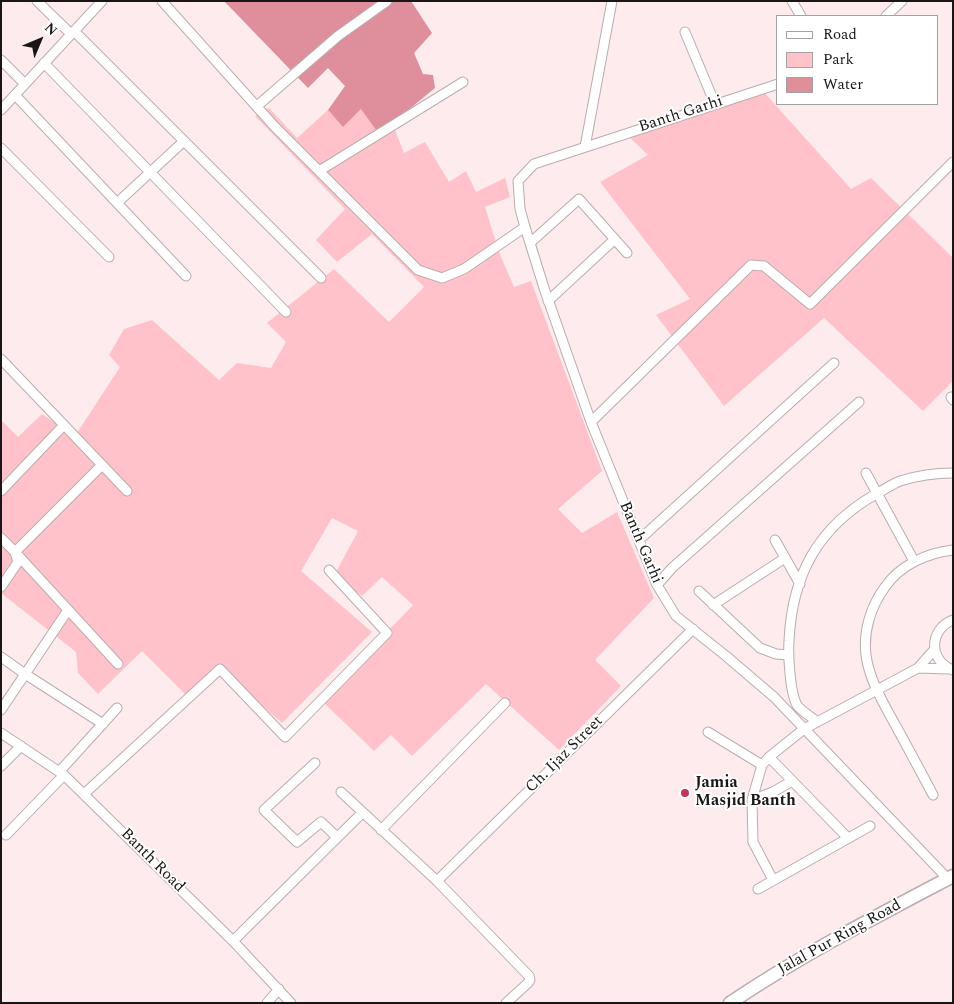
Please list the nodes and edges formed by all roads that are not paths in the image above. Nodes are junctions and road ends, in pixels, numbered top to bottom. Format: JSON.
{"nodes":[{"id":1,"x":37,"y":1,"type":"edge"},
{"id":2,"x":162,"y":1,"type":"edge"},
{"id":3,"x":388,"y":1,"type":"edge"},
{"id":4,"x":612,"y":1,"type":"edge"},
{"id":5,"x":792,"y":1,"type":"edge"},
{"id":6,"x":902,"y":1,"type":"edge"},
{"id":7,"x":98,"y":3,"type":"edge"},
{"id":8,"x":800,"y":15,"type":"edge"},
{"id":9,"x":887,"y":15,"type":"edge"},
{"id":10,"x":684,"y":32,"type":"dead end"},
{"id":11,"x":72,"y":33,"type":"junction"},
{"id":12,"x":1,"y":60,"type":"edge"},
{"id":13,"x":44,"y":63,"type":"junction"},
{"id":14,"x":463,"y":82,"type":"dead end"},
{"id":15,"x":25,"y":84,"type":"junction"},
{"id":16,"x":776,"y":85,"type":"edge"},
{"id":17,"x":15,"y":95,"type":"junction"},
{"id":18,"x":715,"y":104,"type":"junction"},
{"id":19,"x":257,"y":106,"type":"junction"},
{"id":20,"x":1,"y":110,"type":"edge"},
{"id":21,"x":184,"y":141,"type":"junction"},
{"id":22,"x":585,"y":147,"type":"junction"},
{"id":23,"x":1,"y":148,"type":"edge"},
{"id":24,"x":953,"y":162,"type":"edge"},
{"id":25,"x":319,"y":171,"type":"junction"},
{"id":26,"x":150,"y":172,"type":"junction"},
{"id":27,"x":116,"y":203,"type":"junction"},
{"id":28,"x":525,"y":227,"type":"junction"},
{"id":29,"x":615,"y":239,"type":"junction"},
{"id":30,"x":530,"y":243,"type":"junction"},
{"id":31,"x":628,"y":253,"type":"dead end"},
{"id":32,"x":109,"y":257,"type":"dead end"},
{"id":33,"x":186,"y":276,"type":"dead end"},
{"id":34,"x":321,"y":278,"type":"dead end"},
{"id":35,"x":548,"y":301,"type":"junction"},
{"id":36,"x":286,"y":312,"type":"dead end"},
{"id":37,"x":1,"y":359,"type":"edge"},
{"id":38,"x":834,"y":363,"type":"dead end"},
{"id":39,"x":859,"y":402,"type":"dead end"},
{"id":40,"x":591,"y":422,"type":"junction"},
{"id":41,"x":64,"y":425,"type":"junction"},
{"id":42,"x":102,"y":465,"type":"junction"},
{"id":43,"x":866,"y":473,"type":"dead end"},
{"id":44,"x":953,"y":473,"type":"edge"},
{"id":45,"x":1,"y":490,"type":"edge"},
{"id":46,"x":127,"y":491,"type":"dead end"},
{"id":47,"x":878,"y":493,"type":"junction"},
{"id":48,"x":1,"y":538,"type":"edge"},
{"id":49,"x":639,"y":540,"type":"junction"},
{"id":50,"x":775,"y":540,"type":"dead end"},
{"id":51,"x":953,"y":550,"type":"edge"},
{"id":52,"x":15,"y":552,"type":"junction"},
{"id":53,"x":785,"y":558,"type":"junction"},
{"id":54,"x":914,"y":561,"type":"junction"},
{"id":55,"x":329,"y":570,"type":"dead end"},
{"id":56,"x":800,"y":584,"type":"junction"},
{"id":57,"x":657,"y":585,"type":"junction"},
{"id":58,"x":1,"y":587,"type":"edge"},
{"id":59,"x":698,"y":591,"type":"dead end"},
{"id":60,"x":713,"y":605,"type":"junction"},
{"id":61,"x":68,"y":610,"type":"junction"},
{"id":62,"x":953,"y":620,"type":"edge"},
{"id":63,"x":692,"y":630,"type":"junction"},
{"id":64,"x":934,"y":650,"type":"junction"},
{"id":65,"x":789,"y":655,"type":"junction"},
{"id":66,"x":1,"y":657,"type":"edge"},
{"id":67,"x":118,"y":664,"type":"dead end"},
{"id":68,"x":918,"y":668,"type":"junction"},
{"id":69,"x":951,"y":669,"type":"edge"},
{"id":70,"x":25,"y":674,"type":"junction"},
{"id":71,"x":877,"y":691,"type":"junction"},
{"id":72,"x":505,"y":703,"type":"dead end"},
{"id":73,"x":118,"y":708,"type":"dead end"},
{"id":74,"x":1,"y":710,"type":"edge"},
{"id":75,"x":818,"y":722,"type":"junction"},
{"id":76,"x":103,"y":724,"type":"junction"},
{"id":77,"x":804,"y":729,"type":"junction"},
{"id":78,"x":708,"y":732,"type":"dead end"},
{"id":79,"x":1,"y":733,"type":"edge"},
{"id":80,"x":21,"y":746,"type":"junction"},
{"id":81,"x":769,"y":757,"type":"junction"},
{"id":82,"x":315,"y":763,"type":"dead end"},
{"id":83,"x":762,"y":765,"type":"junction"},
{"id":84,"x":1,"y":766,"type":"edge"},
{"id":85,"x":62,"y":773,"type":"junction"},
{"id":86,"x":792,"y":781,"type":"junction"},
{"id":87,"x":341,"y":792,"type":"dead end"},
{"id":88,"x":84,"y":794,"type":"junction"},
{"id":89,"x":933,"y":795,"type":"dead end"},
{"id":90,"x":752,"y":800,"type":"junction"},
{"id":91,"x":362,"y":813,"type":"junction"},
{"id":92,"x":870,"y":826,"type":"dead end"},
{"id":93,"x":381,"y":830,"type":"junction"},
{"id":94,"x":6,"y":835,"type":"dead end"},
{"id":95,"x":337,"y":837,"type":"junction"},
{"id":96,"x":848,"y":838,"type":"junction"},
{"id":97,"x":951,"y":878,"type":"edge"},
{"id":98,"x":773,"y":880,"type":"junction"},
{"id":99,"x":437,"y":881,"type":"junction"},
{"id":100,"x":758,"y":889,"type":"dead end"},
{"id":101,"x":233,"y":941,"type":"junction"},
{"id":102,"x":279,"y":989,"type":"junction"},
{"id":103,"x":267,"y":1003,"type":"edge"},
{"id":104,"x":291,"y":1003,"type":"edge"},
{"id":105,"x":506,"y":1003,"type":"edge"},
{"id":106,"x":730,"y":1003,"type":"edge"}],
"edges":[{"from":1,"to":11,"type":"street"},
{"from":2,"to":19,"type":"street"},
{"from":3,"to":19,"type":"street"},
{"from":4,"to":22,"type":"street"},
{"from":5,"to":8,"type":"street"},
{"from":6,"to":9,"type":"street"},
{"from":7,"to":11,"type":"street"},
{"from":10,"to":18,"type":"street"},
{"from":11,"to":13,"type":"street"},
{"from":11,"to":21,"type":"street"},
{"from":12,"to":15,"type":"street"},
{"from":13,"to":15,"type":"street"},
{"from":13,"to":26,"type":"street"},
{"from":14,"to":25,"type":"street"},
{"from":15,"to":17,"type":"street"},
{"from":16,"to":18,"type":"street","name":"Banth Garhi"},
{"from":17,"to":20,"type":"street"},
{"from":17,"to":27,"type":"street"},
{"from":18,"to":22,"type":"street","name":"Banth Garhi"},
{"from":19,"to":25,"type":"street"},
{"from":21,"to":26,"type":"street"},
{"from":21,"to":34,"type":"street"},
{"from":22,"to":28,"type":"street","name":"Banth Garhi"},
{"from":23,"to":32,"type":"street"},
{"from":24,"to":40,"type":"street"},
{"from":25,"to":28,"type":"street"},
{"from":26,"to":27,"type":"street"},
{"from":26,"to":36,"type":"street"},
{"from":27,"to":33,"type":"street"},
{"from":28,"to":30,"type":"street","name":"Banth Garhi"},
{"from":29,"to":30,"type":"street"},
{"from":29,"to":31,"type":"street"},
{"from":29,"to":35,"type":"street"},
{"from":30,"to":35,"type":"street","name":"Banth Garhi"},
{"from":35,"to":40,"type":"street","name":"Banth Garhi"},
{"from":37,"to":41,"type":"street"},
{"from":38,"to":49,"type":"street"},
{"from":39,"to":57,"type":"street"},
{"from":40,"to":49,"type":"street","name":"Banth Garhi"},
{"from":41,"to":42,"type":"street"},
{"from":41,"to":45,"type":"street"},
{"from":42,"to":46,"type":"street"},
{"from":42,"to":52,"type":"street"},
{"from":43,"to":47,"type":"street"},
{"from":44,"to":47,"type":"street"},
{"from":47,"to":54,"type":"street"},
{"from":47,"to":56,"type":"street"},
{"from":48,"to":52,"type":"street"},
{"from":49,"to":57,"type":"street","name":"Banth Garhi"},
{"from":50,"to":53,"type":"street"},
{"from":51,"to":54,"type":"street"},
{"from":52,"to":58,"type":"street"},
{"from":52,"to":61,"type":"street"},
{"from":53,"to":56,"type":"street"},
{"from":53,"to":60,"type":"street"},
{"from":54,"to":71,"type":"street"},
{"from":55,"to":88,"type":"street"},
{"from":56,"to":65,"type":"street"},
{"from":57,"to":63,"type":"street","name":"Banth Garhi"},
{"from":59,"to":60,"type":"street"},
{"from":60,"to":65,"type":"street"},
{"from":61,"to":67,"type":"street"},
{"from":61,"to":70,"type":"street"},
{"from":62,"to":64,"type":"street"},
{"from":63,"to":77,"type":"street","name":"Banth Garhi"},
{"from":63,"to":99,"type":"street","name":"Ch. Ijaz Street"},
{"from":64,"to":68,"type":"street"},
{"from":64,"to":69,"type":"street"},
{"from":65,"to":75,"type":"street"},
{"from":66,"to":70,"type":"street"},
{"from":68,"to":69,"type":"street"},
{"from":68,"to":71,"type":"street"},
{"from":70,"to":74,"type":"street"},
{"from":70,"to":76,"type":"street"},
{"from":71,"to":75,"type":"street"},
{"from":71,"to":89,"type":"street"},
{"from":72,"to":93,"type":"street"},
{"from":73,"to":76,"type":"street"},
{"from":75,"to":77,"type":"street"},
{"from":76,"to":85,"type":"street"},
{"from":77,"to":81,"type":"street"},
{"from":77,"to":97,"type":"street","name":"Banth Garhi"},
{"from":78,"to":83,"type":"street"},
{"from":79,"to":80,"type":"street","name":"Banth Road"},
{"from":80,"to":84,"type":"street"},
{"from":80,"to":85,"type":"street","name":"Banth Road"},
{"from":81,"to":83,"type":"street"},
{"from":81,"to":86,"type":"street"},
{"from":82,"to":95,"type":"street"},
{"from":83,"to":90,"type":"street"},
{"from":85,"to":88,"type":"street","name":"Banth Road"},
{"from":85,"to":94,"type":"street"},
{"from":86,"to":90,"type":"street"},
{"from":86,"to":96,"type":"street"},
{"from":87,"to":91,"type":"street"},
{"from":88,"to":101,"type":"street","name":"Banth Road"},
{"from":90,"to":98,"type":"street"},
{"from":91,"to":93,"type":"street"},
{"from":91,"to":95,"type":"street"},
{"from":92,"to":96,"type":"street"},
{"from":93,"to":99,"type":"street"},
{"from":95,"to":101,"type":"street"},
{"from":96,"to":98,"type":"street"},
{"from":97,"to":106,"type":"main road","name":"Jalal Pur Ring Road"},
{"from":98,"to":100,"type":"street"},
{"from":99,"to":105,"type":"street"},
{"from":101,"to":102,"type":"street","name":"Banth Road"},
{"from":102,"to":103,"type":"street"},
{"from":102,"to":104,"type":"street","name":"Banth Road"}]}
